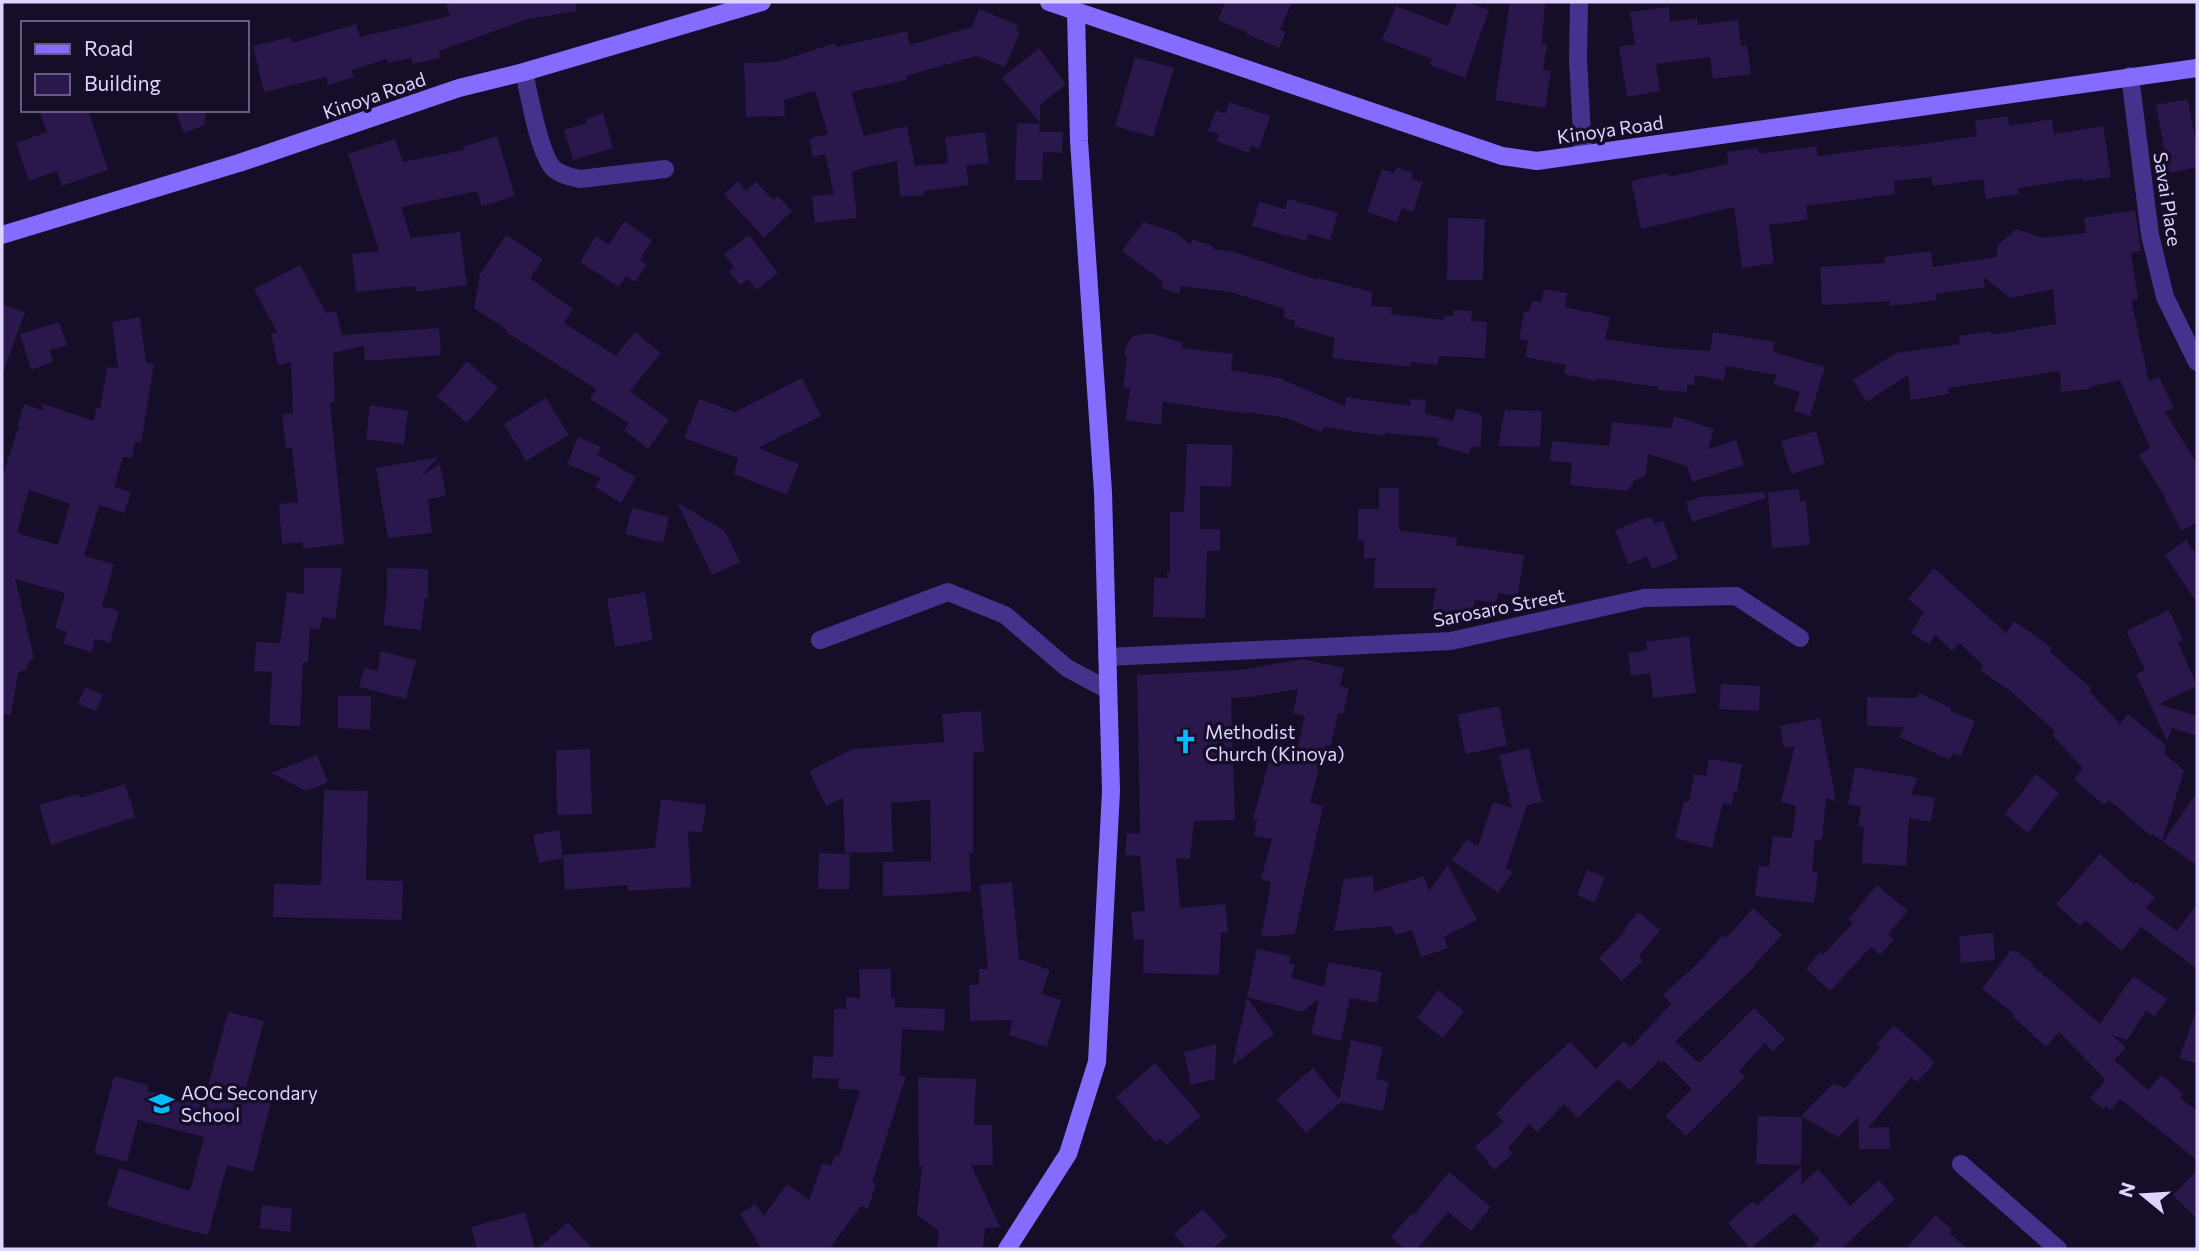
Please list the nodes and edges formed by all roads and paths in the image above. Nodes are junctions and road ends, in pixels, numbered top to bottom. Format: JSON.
{"nodes":[{"id":1,"x":762,"y":2,"type":"edge"},
{"id":2,"x":1049,"y":2,"type":"edge"},
{"id":3,"x":1579,"y":2,"type":"edge"},
{"id":4,"x":1076,"y":12,"type":"junction"},
{"id":5,"x":2197,"y":68,"type":"edge"},
{"id":6,"x":524,"y":72,"type":"junction"},
{"id":7,"x":2130,"y":76,"type":"junction"},
{"id":8,"x":1583,"y":153,"type":"junction"},
{"id":9,"x":665,"y":169,"type":"dead end"},
{"id":10,"x":2,"y":236,"type":"edge"},
{"id":11,"x":2197,"y":362,"type":"edge"},
{"id":12,"x":1800,"y":638,"type":"dead end"},
{"id":13,"x":820,"y":640,"type":"dead end"},
{"id":14,"x":1107,"y":657,"type":"junction"},
{"id":15,"x":1108,"y":690,"type":"junction"},
{"id":16,"x":1961,"y":1164,"type":"dead end"},
{"id":17,"x":1007,"y":1249,"type":"edge"},
{"id":18,"x":2058,"y":1249,"type":"edge"}],
"edges":[{"from":1,"to":6,"type":"main road","name":"Kinoya Road"},
{"from":2,"to":4,"type":"main road","name":"Kinoya Road"},
{"from":3,"to":8,"type":"street"},
{"from":4,"to":8,"type":"main road","name":"Kinoya Road"},
{"from":4,"to":14,"type":"main road"},
{"from":5,"to":7,"type":"main road","name":"Kinoya Road"},
{"from":6,"to":9,"type":"street"},
{"from":6,"to":10,"type":"main road","name":"Kinoya Road"},
{"from":7,"to":8,"type":"main road","name":"Kinoya Road"},
{"from":7,"to":11,"type":"street","name":"Savai Place"},
{"from":12,"to":14,"type":"street","name":"Sarosaro Street"},
{"from":13,"to":15,"type":"street"},
{"from":14,"to":15,"type":"main road"},
{"from":15,"to":17,"type":"main road"},
{"from":16,"to":18,"type":"street"}]}
